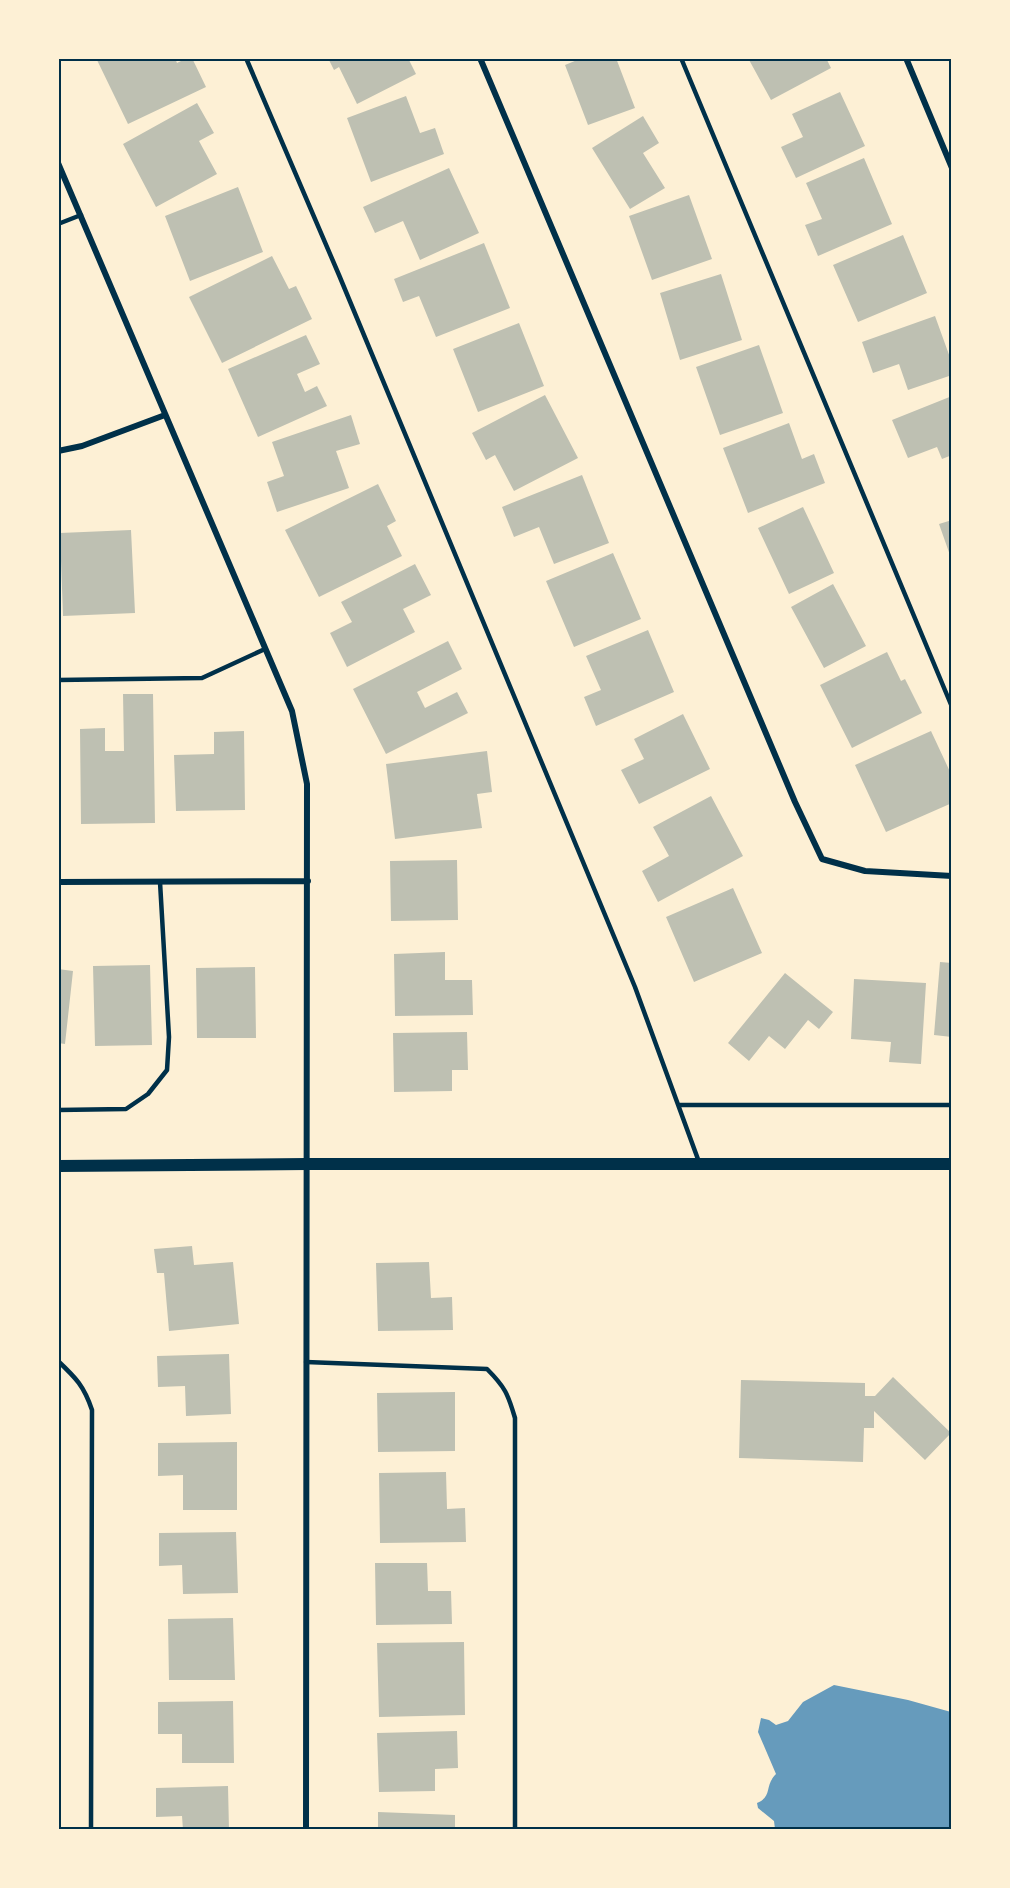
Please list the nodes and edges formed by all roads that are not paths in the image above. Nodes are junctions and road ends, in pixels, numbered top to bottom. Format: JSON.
{"nodes":[{"id":1,"x":246,"y":58,"type":"edge"},
{"id":2,"x":480,"y":58,"type":"edge"},
{"id":3,"x":681,"y":58,"type":"edge"},
{"id":4,"x":906,"y":58,"type":"edge"},
{"id":5,"x":948,"y":151,"type":"edge"},
{"id":6,"x":58,"y":163,"type":"edge"},
{"id":7,"x":951,"y":168,"type":"edge"},
{"id":8,"x":81,"y":215,"type":"junction"},
{"id":9,"x":58,"y":224,"type":"edge"},
{"id":10,"x":165,"y":415,"type":"junction"},
{"id":11,"x":58,"y":451,"type":"edge"},
{"id":12,"x":265,"y":649,"type":"junction"},
{"id":13,"x":58,"y":680,"type":"edge"},
{"id":14,"x":951,"y":707,"type":"edge"},
{"id":15,"x":951,"y":876,"type":"edge"},
{"id":16,"x":308,"y":881,"type":"junction"},
{"id":17,"x":58,"y":882,"type":"edge"},
{"id":18,"x":160,"y":882,"type":"junction"},
{"id":19,"x":679,"y":1105,"type":"junction"},
{"id":20,"x":951,"y":1105,"type":"edge"},
{"id":21,"x":58,"y":1110,"type":"edge"},
{"id":22,"x":307,"y":1164,"type":"junction"},
{"id":23,"x":700,"y":1164,"type":"junction"},
{"id":24,"x":951,"y":1164,"type":"edge"},
{"id":25,"x":58,"y":1166,"type":"edge"},
{"id":26,"x":58,"y":1360,"type":"edge"},
{"id":27,"x":306,"y":1362,"type":"junction"},
{"id":28,"x":91,"y":1830,"type":"edge"},
{"id":29,"x":306,"y":1830,"type":"edge"},
{"id":30,"x":515,"y":1830,"type":"edge"}],
"edges":[{"from":1,"to":19,"type":"lane"},
{"from":2,"to":15,"type":"street"},
{"from":3,"to":14,"type":"lane"},
{"from":4,"to":5,"type":"street"},
{"from":5,"to":7,"type":"street"},
{"from":6,"to":8,"type":"street"},
{"from":8,"to":9,"type":"lane"},
{"from":8,"to":10,"type":"street"},
{"from":10,"to":11,"type":"street"},
{"from":10,"to":12,"type":"street"},
{"from":12,"to":13,"type":"lane"},
{"from":12,"to":16,"type":"street"},
{"from":16,"to":18,"type":"street"},
{"from":16,"to":22,"type":"street"},
{"from":17,"to":18,"type":"street"},
{"from":18,"to":21,"type":"lane"},
{"from":19,"to":20,"type":"lane"},
{"from":19,"to":23,"type":"lane"},
{"from":22,"to":23,"type":"main road"},
{"from":22,"to":25,"type":"main road"},
{"from":22,"to":27,"type":"street"},
{"from":23,"to":24,"type":"main road"},
{"from":26,"to":28,"type":"lane"},
{"from":27,"to":29,"type":"street"},
{"from":27,"to":30,"type":"lane"}]}
